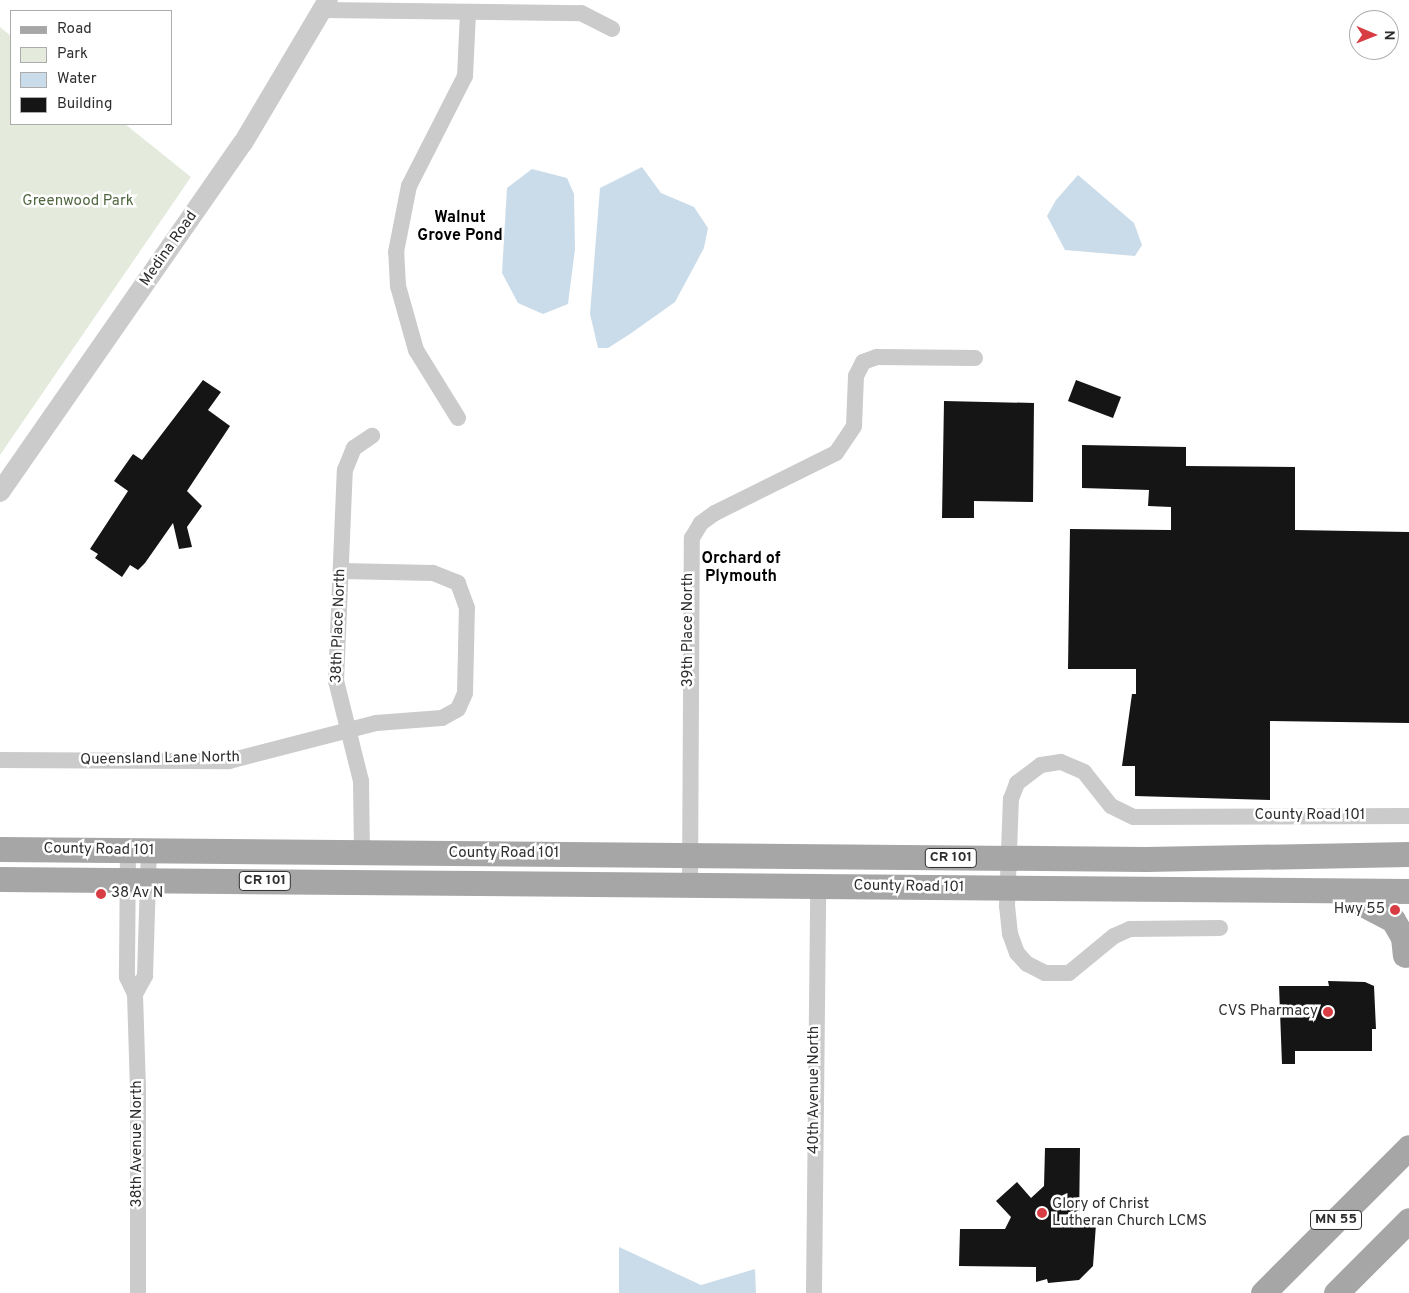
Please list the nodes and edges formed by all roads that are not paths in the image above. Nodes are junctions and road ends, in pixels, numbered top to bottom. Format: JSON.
{"nodes":[{"id":1,"x":326,"y":5,"type":"edge"},
{"id":2,"x":468,"y":13,"type":"junction"},
{"id":3,"x":612,"y":29,"type":"dead end"},
{"id":4,"x":975,"y":358,"type":"dead end"},
{"id":5,"x":458,"y":418,"type":"dead end"},
{"id":6,"x":372,"y":436,"type":"dead end"},
{"id":7,"x":0,"y":492,"type":"edge"},
{"id":8,"x":341,"y":571,"type":"junction"},
{"id":9,"x":347,"y":731,"type":"junction"},
{"id":10,"x":0,"y":760,"type":"edge"},
{"id":11,"x":1409,"y":816,"type":"edge"},
{"id":12,"x":0,"y":849,"type":"edge"},
{"id":13,"x":139,"y":851,"type":"junction"},
{"id":14,"x":362,"y":853,"type":"junction"},
{"id":15,"x":1409,"y":854,"type":"edge"},
{"id":16,"x":690,"y":856,"type":"junction"},
{"id":17,"x":1008,"y":858,"type":"junction"},
{"id":18,"x":0,"y":878,"type":"edge"},
{"id":19,"x":138,"y":880,"type":"junction"},
{"id":20,"x":690,"y":886,"type":"junction"},
{"id":21,"x":818,"y":886,"type":"junction"},
{"id":22,"x":1008,"y":888,"type":"junction"},
{"id":23,"x":1336,"y":891,"type":"junction"},
{"id":24,"x":1409,"y":891,"type":"edge"},
{"id":25,"x":1220,"y":928,"type":"dead end"},
{"id":26,"x":1405,"y":955,"type":"dead end"},
{"id":27,"x":1409,"y":1147,"type":"edge"},
{"id":28,"x":1409,"y":1220,"type":"edge"},
{"id":29,"x":138,"y":1293,"type":"edge"},
{"id":30,"x":814,"y":1293,"type":"edge"},
{"id":31,"x":1263,"y":1293,"type":"edge"},
{"id":32,"x":1336,"y":1293,"type":"edge"}],
"edges":[{"from":1,"to":2,"type":"street"},
{"from":1,"to":7,"type":"street","name":"Medina Road"},
{"from":2,"to":3,"type":"street"},
{"from":2,"to":5,"type":"street"},
{"from":4,"to":16,"type":"street","name":"39th Place North"},
{"from":6,"to":8,"type":"street","name":"38th Place North"},
{"from":8,"to":9,"type":"street","name":"38th Place North"},
{"from":8,"to":9,"type":"street","name":"Queensland Lane North"},
{"from":9,"to":10,"type":"street","name":"Queensland Lane North"},
{"from":9,"to":14,"type":"street","name":"38th Place North"},
{"from":11,"to":17,"type":"street","name":"County Road 101"},
{"from":12,"to":13,"type":"main road","name":"County Road 101","number":"CR 101"},
{"from":13,"to":14,"type":"main road","name":"County Road 101","number":"CR 101"},
{"from":13,"to":19,"type":"street","name":"38th Avenue North"},
{"from":14,"to":16,"type":"main road","name":"County Road 101","number":"CR 101"},
{"from":15,"to":17,"type":"main road","name":"County Road 101","number":"CR 101"},
{"from":16,"to":17,"type":"main road","name":"County Road 101","number":"CR 101"},
{"from":16,"to":20,"type":"street","name":"39th Place North"},
{"from":17,"to":22,"type":"street","name":"County Road 101"},
{"from":18,"to":19,"type":"main road","name":"County Road 101","number":"CR 101"},
{"from":19,"to":20,"type":"main road","name":"County Road 101","number":"CR 101"},
{"from":19,"to":29,"type":"street","name":"38th Avenue North"},
{"from":20,"to":21,"type":"main road","name":"County Road 101","number":"CR 101"},
{"from":21,"to":22,"type":"main road","name":"County Road 101","number":"CR 101"},
{"from":21,"to":30,"type":"street","name":"40th Avenue North"},
{"from":22,"to":23,"type":"main road","name":"County Road 101","number":"CR 101"},
{"from":22,"to":25,"type":"street","name":"County Road 101"},
{"from":23,"to":24,"type":"main road","name":"County Road 101","number":"CR 101"},
{"from":23,"to":26,"type":"main road"},
{"from":27,"to":31,"type":"main road","number":"MN 55"},
{"from":28,"to":32,"type":"main road"}]}
